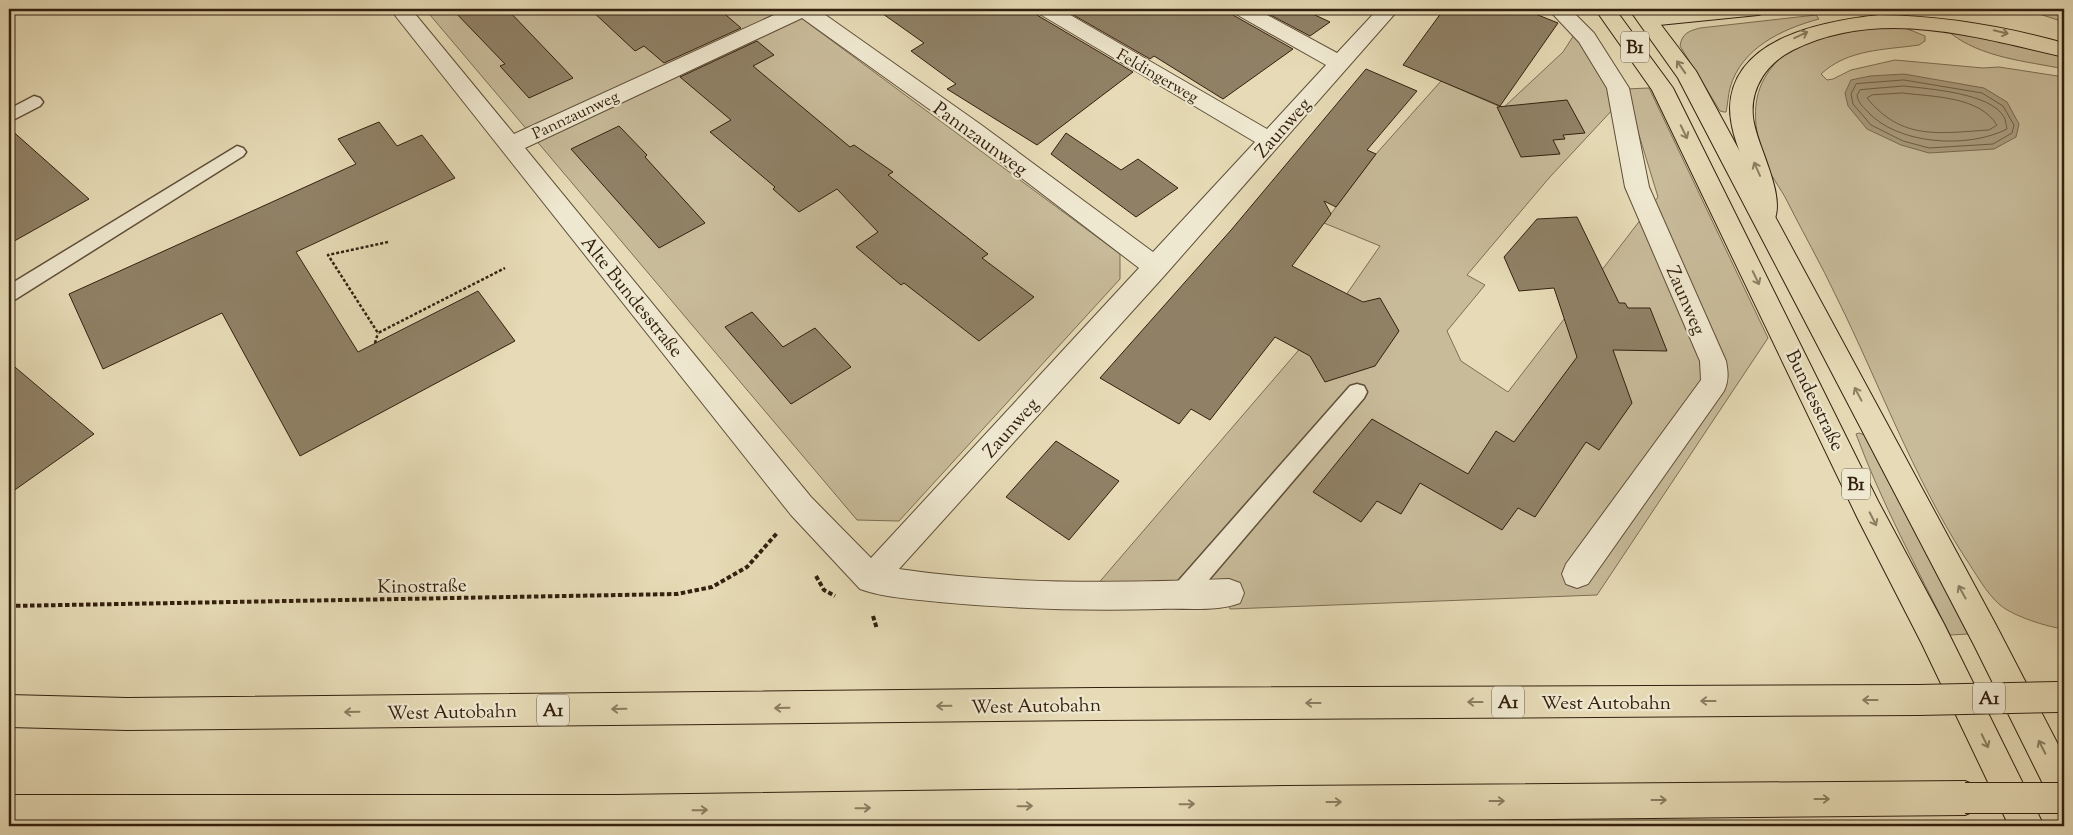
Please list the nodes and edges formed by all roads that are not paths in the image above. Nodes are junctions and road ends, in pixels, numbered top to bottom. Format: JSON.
{"nodes":[{"id":1,"x":400,"y":9,"type":"edge"},
{"id":2,"x":804,"y":9,"type":"edge"},
{"id":3,"x":1045,"y":9,"type":"edge"},
{"id":4,"x":1241,"y":9,"type":"edge"},
{"id":5,"x":1389,"y":9,"type":"edge"},
{"id":6,"x":1558,"y":9,"type":"edge"},
{"id":7,"x":1605,"y":9,"type":"edge"},
{"id":8,"x":1758,"y":9,"type":"edge"},
{"id":9,"x":1986,"y":11,"type":"dead end"},
{"id":10,"x":1644,"y":14,"type":"edge"},
{"id":11,"x":2064,"y":33,"type":"edge"},
{"id":12,"x":2064,"y":50,"type":"edge"},
{"id":13,"x":1338,"y":62,"type":"junction"},
{"id":14,"x":1662,"y":88,"type":"junction"},
{"id":15,"x":34,"y":102,"type":"dead end"},
{"id":16,"x":9,"y":116,"type":"edge"},
{"id":17,"x":1271,"y":141,"type":"junction"},
{"id":18,"x":510,"y":145,"type":"junction"},
{"id":19,"x":237,"y":152,"type":"dead end"},
{"id":20,"x":1764,"y":217,"type":"junction"},
{"id":21,"x":1156,"y":268,"type":"junction"},
{"id":22,"x":9,"y":294,"type":"edge"},
{"id":23,"x":1357,"y":392,"type":"dead end"},
{"id":24,"x":1577,"y":574,"type":"dead end"},
{"id":25,"x":871,"y":579,"type":"junction"},
{"id":26,"x":1229,"y":593,"type":"dead end"},
{"id":27,"x":1182,"y":595,"type":"junction"},
{"id":28,"x":2061,"y":697,"type":"edge"},
{"id":29,"x":9,"y":711,"type":"edge"},
{"id":30,"x":2064,"y":790,"type":"edge"},
{"id":31,"x":2064,"y":798,"type":"edge"},
{"id":32,"x":9,"y":812,"type":"edge"},
{"id":33,"x":616,"y":812,"type":"junction"},
{"id":34,"x":672,"y":826,"type":"edge"},
{"id":35,"x":2027,"y":826,"type":"edge"}],
"edges":[{"from":1,"to":18,"type":"street","name":"Alte Bundesstraße"},
{"from":2,"to":18,"type":"street","name":"Pannzaunweg"},
{"from":2,"to":21,"type":"street","name":"Pannzaunweg"},
{"from":3,"to":17,"type":"street","name":"Feldingerweg"},
{"from":4,"to":13,"type":"street"},
{"from":5,"to":13,"type":"street","name":"Zaunweg"},
{"from":6,"to":24,"type":"street","name":"Zaunweg"},
{"from":7,"to":14,"type":"main road","name":"Bundesstraße","number":"B1"},
{"from":8,"to":10,"type":"main road"},
{"from":9,"to":11,"type":"main road"},
{"from":10,"to":14,"type":"main road"},
{"from":20,"to":10,"type":"main road","name":"Bundesstraße","number":"B1","one_way":true},
{"from":20,"to":12,"type":"main road","one_way":true},
{"from":13,"to":17,"type":"street","name":"Zaunweg"},
{"from":14,"to":35,"type":"main road","name":"Bundesstraße","number":"B1","one_way":true},
{"from":15,"to":16,"type":"lane"},
{"from":17,"to":21,"type":"street","name":"Zaunweg"},
{"from":18,"to":25,"type":"street","name":"Alte Bundesstraße"},
{"from":19,"to":22,"type":"lane"},
{"from":30,"to":20,"type":"main road","name":"Bundesstraße","number":"B1","one_way":true},
{"from":21,"to":25,"type":"street","name":"Zaunweg"},
{"from":23,"to":27,"type":"lane"},
{"from":25,"to":27,"type":"street"},
{"from":26,"to":27,"type":"street"},
{"from":28,"to":29,"type":"main road","name":"West Autobahn","number":"A1","one_way":true,"bridge":true},
{"from":33,"to":31,"type":"main road","one_way":true,"bridge":true},
{"from":32,"to":33,"type":"main road"},
{"from":33,"to":34,"type":"main road"}]}
